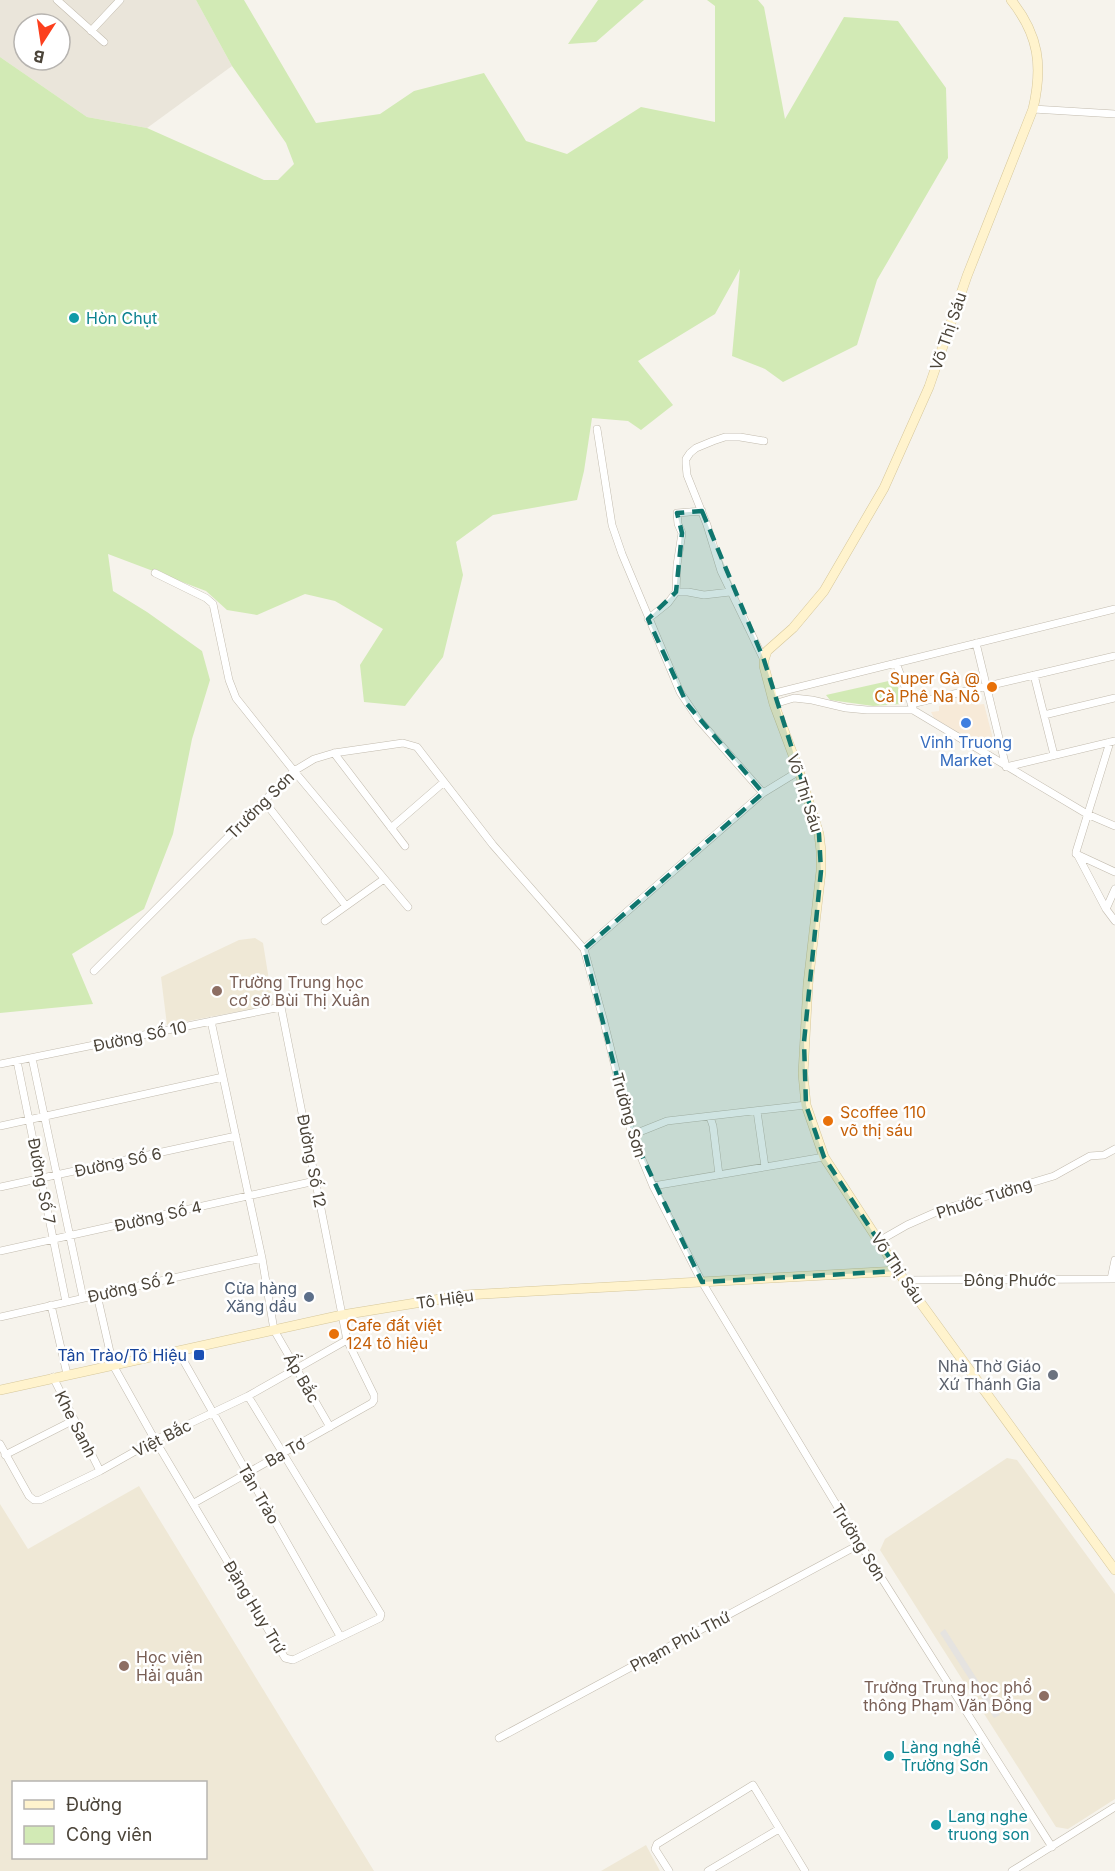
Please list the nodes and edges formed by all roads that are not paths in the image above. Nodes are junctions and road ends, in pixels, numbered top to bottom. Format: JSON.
{"nodes":[{"id":1,"x":57,"y":0,"type":"edge"},
{"id":2,"x":120,"y":0,"type":"edge"},
{"id":3,"x":1011,"y":0,"type":"edge"},
{"id":4,"x":92,"y":31,"type":"junction"},
{"id":5,"x":104,"y":42,"type":"dead end"},
{"id":6,"x":1033,"y":109,"type":"junction"},
{"id":7,"x":1115,"y":114,"type":"edge"},
{"id":8,"x":597,"y":429,"type":"dead end"},
{"id":9,"x":764,"y":441,"type":"dead end"},
{"id":10,"x":702,"y":511,"type":"junction"},
{"id":11,"x":155,"y":573,"type":"dead end"},
{"id":12,"x":676,"y":592,"type":"junction"},
{"id":13,"x":730,"y":592,"type":"junction"},
{"id":14,"x":1115,"y":609,"type":"edge"},
{"id":15,"x":648,"y":620,"type":"junction"},
{"id":16,"x":976,"y":643,"type":"junction"},
{"id":17,"x":1115,"y":656,"type":"edge"},
{"id":18,"x":764,"y":660,"type":"junction"},
{"id":19,"x":896,"y":663,"type":"junction"},
{"id":20,"x":1034,"y":675,"type":"junction"},
{"id":21,"x":987,"y":686,"type":"junction"},
{"id":22,"x":771,"y":694,"type":"junction"},
{"id":23,"x":1115,"y":698,"type":"edge"},
{"id":24,"x":774,"y":704,"type":"junction"},
{"id":25,"x":912,"y":707,"type":"junction"},
{"id":26,"x":1044,"y":715,"type":"junction"},
{"id":27,"x":1112,"y":742,"type":"edge"},
{"id":28,"x":334,"y":753,"type":"junction"},
{"id":29,"x":1054,"y":755,"type":"junction"},
{"id":30,"x":1006,"y":766,"type":"junction"},
{"id":31,"x":294,"y":771,"type":"junction"},
{"id":32,"x":799,"y":771,"type":"junction"},
{"id":33,"x":444,"y":782,"type":"junction"},
{"id":34,"x":763,"y":794,"type":"junction"},
{"id":35,"x":264,"y":801,"type":"junction"},
{"id":36,"x":1087,"y":814,"type":"junction"},
{"id":37,"x":1115,"y":826,"type":"edge"},
{"id":38,"x":391,"y":828,"type":"junction"},
{"id":39,"x":405,"y":846,"type":"dead end"},
{"id":40,"x":1076,"y":854,"type":"junction"},
{"id":41,"x":1115,"y":872,"type":"edge"},
{"id":42,"x":384,"y":879,"type":"junction"},
{"id":43,"x":1115,"y":889,"type":"edge"},
{"id":44,"x":346,"y":906,"type":"junction"},
{"id":45,"x":408,"y":907,"type":"dead end"},
{"id":46,"x":1106,"y":909,"type":"junction"},
{"id":47,"x":325,"y":921,"type":"dead end"},
{"id":48,"x":1115,"y":921,"type":"edge"},
{"id":49,"x":584,"y":949,"type":"junction"},
{"id":50,"x":94,"y":972,"type":"dead end"},
{"id":51,"x":281,"y":1007,"type":"joint"},
{"id":52,"x":211,"y":1021,"type":"junction"},
{"id":53,"x":32,"y":1058,"type":"junction"},
{"id":54,"x":17,"y":1061,"type":"junction"},
{"id":55,"x":0,"y":1064,"type":"edge"},
{"id":56,"x":223,"y":1077,"type":"junction"},
{"id":57,"x":806,"y":1105,"type":"junction"},
{"id":58,"x":757,"y":1111,"type":"junction"},
{"id":59,"x":44,"y":1117,"type":"junction"},
{"id":60,"x":710,"y":1117,"type":"junction"},
{"id":61,"x":29,"y":1120,"type":"junction"},
{"id":62,"x":0,"y":1126,"type":"edge"},
{"id":63,"x":632,"y":1135,"type":"junction"},
{"id":64,"x":236,"y":1136,"type":"junction"},
{"id":65,"x":1115,"y":1149,"type":"edge"},
{"id":66,"x":824,"y":1157,"type":"junction"},
{"id":67,"x":765,"y":1167,"type":"junction"},
{"id":68,"x":57,"y":1175,"type":"junction"},
{"id":69,"x":719,"y":1175,"type":"junction"},
{"id":70,"x":41,"y":1178,"type":"junction"},
{"id":71,"x":315,"y":1181,"type":"junction"},
{"id":72,"x":653,"y":1186,"type":"junction"},
{"id":73,"x":0,"y":1187,"type":"edge"},
{"id":74,"x":249,"y":1196,"type":"junction"},
{"id":75,"x":70,"y":1236,"type":"junction"},
{"id":76,"x":54,"y":1240,"type":"junction"},
{"id":77,"x":879,"y":1241,"type":"junction"},
{"id":78,"x":0,"y":1251,"type":"edge"},
{"id":79,"x":262,"y":1258,"type":"junction"},
{"id":80,"x":1115,"y":1260,"type":"edge"},
{"id":81,"x":898,"y":1270,"type":"junction"},
{"id":82,"x":1113,"y":1279,"type":"edge"},
{"id":83,"x":904,"y":1280,"type":"junction"},
{"id":84,"x":702,"y":1282,"type":"junction"},
{"id":85,"x":97,"y":1295,"type":"junction"},
{"id":86,"x":83,"y":1298,"type":"junction"},
{"id":87,"x":66,"y":1302,"type":"junction"},
{"id":88,"x":51,"y":1305,"type":"junction"},
{"id":89,"x":342,"y":1315,"type":"junction"},
{"id":90,"x":0,"y":1317,"type":"edge"},
{"id":91,"x":274,"y":1330,"type":"junction"},
{"id":92,"x":347,"y":1340,"type":"junction"},
{"id":93,"x":178,"y":1351,"type":"junction"},
{"id":94,"x":113,"y":1365,"type":"junction"},
{"id":95,"x":297,"y":1369,"type":"junction"},
{"id":96,"x":67,"y":1374,"type":"junction"},
{"id":97,"x":53,"y":1377,"type":"junction"},
{"id":98,"x":0,"y":1390,"type":"edge"},
{"id":99,"x":248,"y":1396,"type":"junction"},
{"id":100,"x":374,"y":1400,"type":"joint"},
{"id":101,"x":213,"y":1413,"type":"junction"},
{"id":102,"x":74,"y":1420,"type":"junction"},
{"id":103,"x":330,"y":1427,"type":"junction"},
{"id":104,"x":155,"y":1440,"type":"junction"},
{"id":105,"x":0,"y":1444,"type":"edge"},
{"id":106,"x":282,"y":1453,"type":"junction"},
{"id":107,"x":5,"y":1455,"type":"junction"},
{"id":108,"x":100,"y":1471,"type":"junction"},
{"id":109,"x":247,"y":1473,"type":"junction"},
{"id":110,"x":194,"y":1503,"type":"junction"},
{"id":111,"x":860,"y":1544,"type":"junction"},
{"id":112,"x":1115,"y":1570,"type":"edge"},
{"id":113,"x":340,"y":1636,"type":"junction"},
{"id":114,"x":499,"y":1738,"type":"dead end"},
{"id":115,"x":1115,"y":1807,"type":"edge"},
{"id":116,"x":779,"y":1829,"type":"junction"},
{"id":117,"x":1052,"y":1847,"type":"junction"},
{"id":118,"x":803,"y":1868,"type":"edge"},
{"id":119,"x":669,"y":1871,"type":"edge"},
{"id":120,"x":708,"y":1871,"type":"edge"},
{"id":121,"x":794,"y":1871,"type":"edge"},
{"id":122,"x":1012,"y":1871,"type":"edge"}],
"edges":[{"from":1,"to":4,"type":"street"},
{"from":2,"to":4,"type":"street"},
{"from":3,"to":6,"type":"main road","name":"Võ Thị Sáu"},
{"from":4,"to":5,"type":"street"},
{"from":6,"to":7,"type":"street"},
{"from":6,"to":18,"type":"main road","name":"Võ Thị Sáu"},
{"from":8,"to":15,"type":"street"},
{"from":9,"to":10,"type":"street"},
{"from":10,"to":12,"type":"street"},
{"from":10,"to":13,"type":"street"},
{"from":11,"to":31,"type":"street"},
{"from":12,"to":13,"type":"street"},
{"from":12,"to":15,"type":"street"},
{"from":13,"to":18,"type":"street"},
{"from":14,"to":16,"type":"street"},
{"from":15,"to":34,"type":"street"},
{"from":16,"to":19,"type":"street"},
{"from":16,"to":21,"type":"street"},
{"from":17,"to":20,"type":"street"},
{"from":18,"to":22,"type":"main road","name":"Võ Thị Sáu"},
{"from":19,"to":22,"type":"street"},
{"from":19,"to":25,"type":"street"},
{"from":20,"to":21,"type":"street"},
{"from":20,"to":26,"type":"street"},
{"from":21,"to":25,"type":"street"},
{"from":21,"to":30,"type":"street"},
{"from":22,"to":24,"type":"main road","name":"Võ Thị Sáu"},
{"from":23,"to":26,"type":"street"},
{"from":24,"to":25,"type":"street"},
{"from":24,"to":32,"type":"main road","name":"Võ Thị Sáu"},
{"from":25,"to":30,"type":"street"},
{"from":26,"to":29,"type":"street"},
{"from":27,"to":29,"type":"street"},
{"from":27,"to":36,"type":"street"},
{"from":28,"to":31,"type":"street","name":"Trường Sơn"},
{"from":28,"to":33,"type":"street","name":"Trường Sơn"},
{"from":28,"to":38,"type":"street"},
{"from":29,"to":30,"type":"street"},
{"from":30,"to":36,"type":"street"},
{"from":31,"to":35,"type":"street","name":"Trường Sơn"},
{"from":31,"to":42,"type":"street"},
{"from":32,"to":34,"type":"street"},
{"from":32,"to":57,"type":"main road","name":"Võ Thị Sáu"},
{"from":33,"to":38,"type":"street"},
{"from":33,"to":49,"type":"street","name":"Trường Sơn"},
{"from":34,"to":49,"type":"street"},
{"from":35,"to":44,"type":"street"},
{"from":35,"to":50,"type":"street","name":"Trường Sơn"},
{"from":36,"to":37,"type":"street"},
{"from":36,"to":40,"type":"street"},
{"from":38,"to":39,"type":"street"},
{"from":40,"to":41,"type":"street"},
{"from":40,"to":46,"type":"street"},
{"from":42,"to":44,"type":"street"},
{"from":42,"to":45,"type":"street"},
{"from":43,"to":46,"type":"street"},
{"from":44,"to":47,"type":"street"},
{"from":46,"to":48,"type":"street"},
{"from":49,"to":63,"type":"street","name":"Trường Sơn"},
{"from":51,"to":52,"type":"street","name":"Đường Số 10"},
{"from":51,"to":71,"type":"street","name":"Đường Số 12"},
{"from":52,"to":53,"type":"street","name":"Đường Số 10"},
{"from":52,"to":56,"type":"street"},
{"from":53,"to":54,"type":"street","name":"Đường Số 10"},
{"from":53,"to":59,"type":"street","name":"Đường Số 7"},
{"from":54,"to":55,"type":"street","name":"Đường Số 10"},
{"from":54,"to":61,"type":"street","name":"Đường Số 7"},
{"from":56,"to":59,"type":"street"},
{"from":56,"to":64,"type":"street"},
{"from":57,"to":58,"type":"street"},
{"from":57,"to":66,"type":"main road","name":"Võ Thị Sáu"},
{"from":58,"to":60,"type":"street"},
{"from":58,"to":67,"type":"street"},
{"from":59,"to":61,"type":"street"},
{"from":59,"to":68,"type":"street","name":"Đường Số 7"},
{"from":60,"to":63,"type":"street"},
{"from":60,"to":69,"type":"street"},
{"from":61,"to":62,"type":"street"},
{"from":61,"to":70,"type":"street","name":"Đường Số 7"},
{"from":63,"to":72,"type":"street","name":"Trường Sơn"},
{"from":64,"to":68,"type":"street","name":"Đường Số 6"},
{"from":64,"to":74,"type":"street"},
{"from":65,"to":77,"type":"street","name":"Phước Tường"},
{"from":66,"to":67,"type":"street"},
{"from":66,"to":77,"type":"main road","name":"Võ Thị Sáu"},
{"from":67,"to":69,"type":"street"},
{"from":68,"to":70,"type":"street","name":"Đường Số 6"},
{"from":68,"to":75,"type":"street","name":"Đường Số 7"},
{"from":69,"to":72,"type":"street"},
{"from":70,"to":73,"type":"street","name":"Đường Số 6"},
{"from":70,"to":76,"type":"street","name":"Đường Số 7"},
{"from":71,"to":74,"type":"street","name":"Đường Số 4"},
{"from":71,"to":89,"type":"street","name":"Đường Số 12"},
{"from":72,"to":84,"type":"street","name":"Trường Sơn"},
{"from":74,"to":75,"type":"street","name":"Đường Số 4"},
{"from":74,"to":79,"type":"street"},
{"from":75,"to":76,"type":"street","name":"Đường Số 4"},
{"from":75,"to":86,"type":"street","name":"Đường Số 7"},
{"from":76,"to":78,"type":"street","name":"Đường Số 4"},
{"from":76,"to":87,"type":"street","name":"Đường Số 7"},
{"from":77,"to":81,"type":"main road","name":"Võ Thị Sáu"},
{"from":79,"to":85,"type":"street","name":"Đường Số 2"},
{"from":79,"to":91,"type":"street"},
{"from":80,"to":82,"type":"street"},
{"from":81,"to":83,"type":"main road","name":"Võ Thị Sáu"},
{"from":81,"to":84,"type":"main road","name":"Tô Hiệu"},
{"from":82,"to":83,"type":"street","name":"Đông Phước"},
{"from":83,"to":112,"type":"main road","name":"Võ Thị Sáu"},
{"from":84,"to":89,"type":"main road","name":"Tô Hiệu"},
{"from":84,"to":111,"type":"street","name":"Trường Sơn"},
{"from":85,"to":86,"type":"street","name":"Đường Số 2"},
{"from":85,"to":94,"type":"street","name":"Đặng Huy Trứ"},
{"from":86,"to":87,"type":"street","name":"Đường Số 2"},
{"from":87,"to":88,"type":"street","name":"Đường Số 2"},
{"from":88,"to":90,"type":"street","name":"Đường Số 2"},
{"from":88,"to":96,"type":"street"},
{"from":89,"to":91,"type":"main road","name":"Tô Hiệu"},
{"from":89,"to":92,"type":"street","name":"Đường Số 12"},
{"from":91,"to":93,"type":"main road","name":"Tô Hiệu"},
{"from":91,"to":95,"type":"street","name":"Ấp Bắc"},
{"from":92,"to":95,"type":"street","name":"Việt Bắc"},
{"from":92,"to":100,"type":"street","name":"Đường Số 12"},
{"from":93,"to":94,"type":"main road","name":"Tô Hiệu"},
{"from":93,"to":101,"type":"street","name":"Tân Trào"},
{"from":94,"to":96,"type":"main road","name":"Tô Hiệu"},
{"from":94,"to":104,"type":"street","name":"Đặng Huy Trứ"},
{"from":95,"to":99,"type":"street","name":"Việt Bắc"},
{"from":95,"to":103,"type":"street","name":"Ấp Bắc"},
{"from":96,"to":97,"type":"main road","name":"Tô Hiệu"},
{"from":97,"to":98,"type":"main road","name":"Tô Hiệu"},
{"from":97,"to":102,"type":"street","name":"Khe Sanh"},
{"from":99,"to":101,"type":"street","name":"Việt Bắc"},
{"from":99,"to":106,"type":"street","name":"Đặng Huy Trứ"},
{"from":100,"to":103,"type":"street","name":"Ba Tơ"},
{"from":101,"to":104,"type":"street","name":"Việt Bắc"},
{"from":101,"to":109,"type":"street","name":"Tân Trào"},
{"from":102,"to":107,"type":"street"},
{"from":102,"to":108,"type":"street","name":"Khe Sanh"},
{"from":103,"to":106,"type":"street","name":"Ba Tơ"},
{"from":104,"to":108,"type":"street","name":"Việt Bắc"},
{"from":104,"to":110,"type":"street","name":"Đặng Huy Trứ"},
{"from":105,"to":107,"type":"street","name":"Việt Bắc"},
{"from":106,"to":109,"type":"street","name":"Ba Tơ"},
{"from":106,"to":113,"type":"street","name":"Đặng Huy Trứ"},
{"from":107,"to":108,"type":"street","name":"Việt Bắc"},
{"from":109,"to":110,"type":"street","name":"Ba Tơ"},
{"from":109,"to":113,"type":"street","name":"Tân Trào"},
{"from":110,"to":113,"type":"street","name":"Đặng Huy Trứ"},
{"from":111,"to":114,"type":"street","name":"Phạm Phú Thứ"},
{"from":111,"to":117,"type":"street","name":"Trường Sơn"},
{"from":115,"to":117,"type":"street"},
{"from":116,"to":118,"type":"street"},
{"from":116,"to":119,"type":"street"},
{"from":116,"to":120,"type":"street"},
{"from":117,"to":122,"type":"street"},
{"from":118,"to":121,"type":"street"}]}
